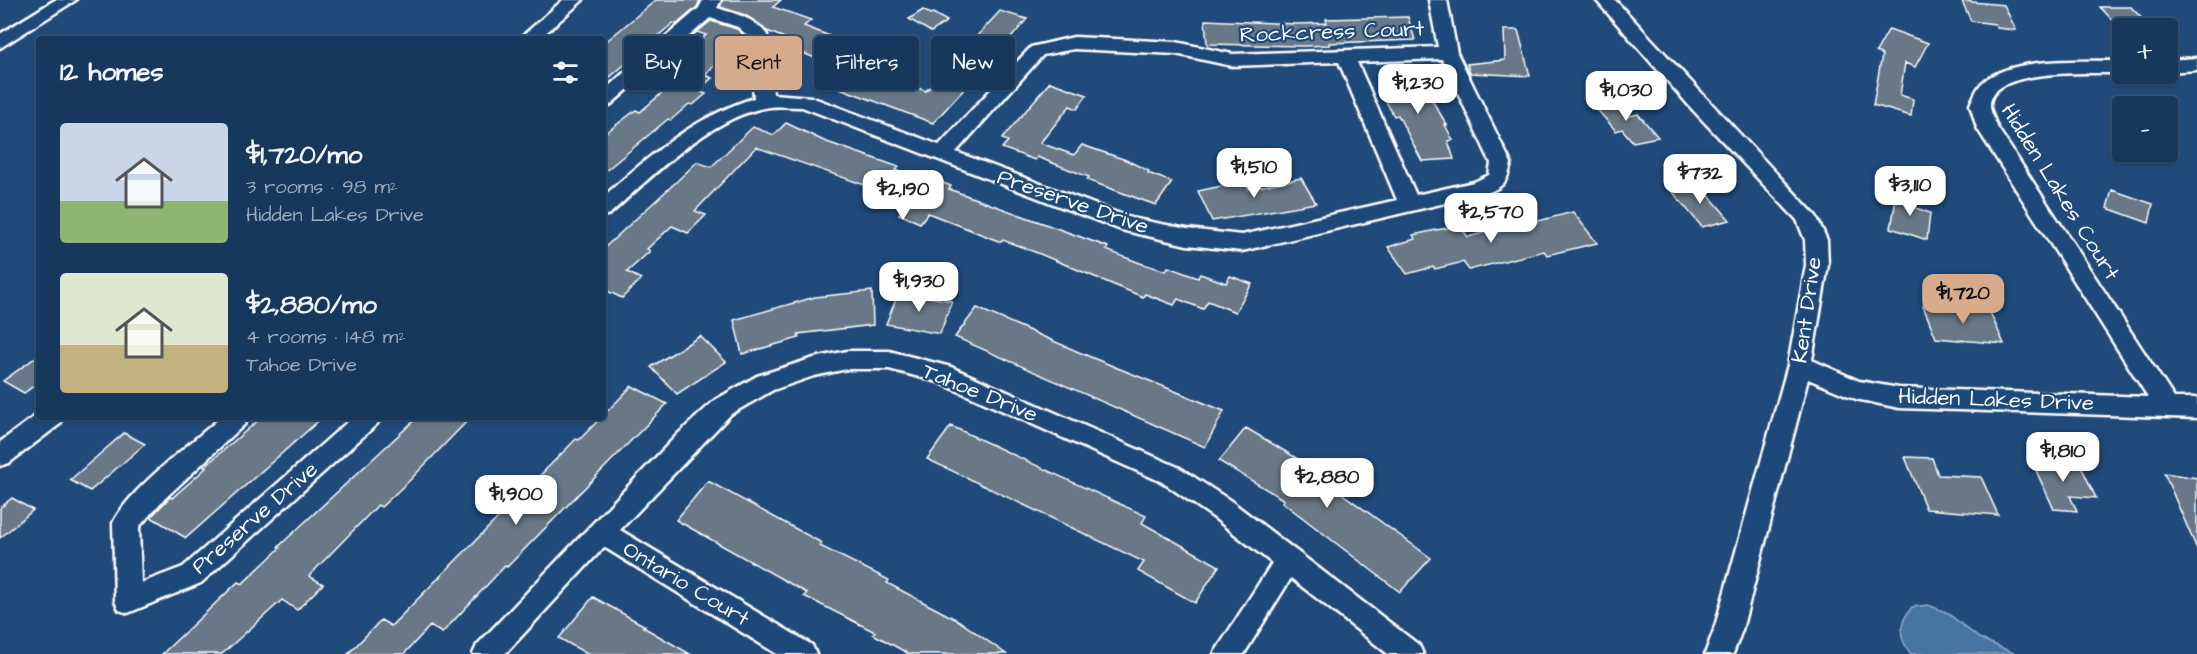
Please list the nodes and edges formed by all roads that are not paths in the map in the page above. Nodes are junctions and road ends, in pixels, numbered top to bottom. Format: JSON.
{"nodes":[{"id":1,"x":67,"y":0,"type":"edge"},
{"id":2,"x":574,"y":0,"type":"edge"},
{"id":3,"x":1438,"y":0,"type":"edge"},
{"id":4,"x":1605,"y":0,"type":"edge"},
{"id":5,"x":710,"y":5,"type":"edge"},
{"id":6,"x":532,"y":36,"type":"edge"},
{"id":7,"x":0,"y":42,"type":"edge"},
{"id":8,"x":1448,"y":53,"type":"junction"},
{"id":9,"x":1345,"y":56,"type":"junction"},
{"id":10,"x":2197,"y":64,"type":"edge"},
{"id":11,"x":2178,"y":65,"type":"edge"},
{"id":12,"x":2112,"y":68,"type":"edge"},
{"id":13,"x":606,"y":98,"type":"edge"},
{"id":14,"x":764,"y":102,"type":"junction"},
{"id":15,"x":942,"y":155,"type":"junction"},
{"id":16,"x":1409,"y":204,"type":"junction"},
{"id":17,"x":606,"y":206,"type":"edge"},
{"id":18,"x":1800,"y":364,"type":"junction"},
{"id":19,"x":2167,"y":406,"type":"junction"},
{"id":20,"x":2197,"y":408,"type":"edge"},
{"id":21,"x":48,"y":420,"type":"edge"},
{"id":22,"x":234,"y":420,"type":"edge"},
{"id":23,"x":366,"y":420,"type":"edge"},
{"id":24,"x":0,"y":456,"type":"edge"},
{"id":25,"x":601,"y":532,"type":"junction"},
{"id":26,"x":1288,"y":561,"type":"junction"},
{"id":27,"x":487,"y":654,"type":"edge"},
{"id":28,"x":802,"y":654,"type":"edge"},
{"id":29,"x":1227,"y":654,"type":"edge"},
{"id":30,"x":1409,"y":654,"type":"edge"},
{"id":31,"x":1719,"y":654,"type":"edge"}],
"edges":[{"from":1,"to":7,"type":"street"},
{"from":2,"to":6,"type":"street"},
{"from":3,"to":8,"type":"street","name":"Preserve Drive"},
{"from":4,"to":18,"type":"street","name":"Kent Drive"},
{"from":5,"to":13,"type":"street"},
{"from":5,"to":14,"type":"street"},
{"from":8,"to":9,"type":"street","name":"Rockcress Court"},
{"from":8,"to":16,"type":"street","name":"Preserve Drive"},
{"from":9,"to":15,"type":"street","name":"Rockcress Court"},
{"from":9,"to":16,"type":"street"},
{"from":10,"to":11,"type":"street"},
{"from":12,"to":19,"type":"street","name":"Hidden Lakes Court"},
{"from":14,"to":15,"type":"street","name":"Preserve Drive"},
{"from":14,"to":17,"type":"street","name":"Preserve Drive"},
{"from":15,"to":16,"type":"street","name":"Preserve Drive"},
{"from":18,"to":19,"type":"street","name":"Hidden Lakes Drive"},
{"from":18,"to":31,"type":"street","name":"Kent Drive"},
{"from":19,"to":20,"type":"street","name":"Hidden Lakes Drive"},
{"from":21,"to":24,"type":"street"},
{"from":22,"to":23,"type":"street","name":"Preserve Drive"},
{"from":25,"to":26,"type":"street","name":"Tahoe Drive"},
{"from":25,"to":27,"type":"street","name":"Tahoe Drive"},
{"from":25,"to":28,"type":"street","name":"Ontario Court"},
{"from":26,"to":29,"type":"street"},
{"from":26,"to":30,"type":"street","name":"Tahoe Drive"}]}
